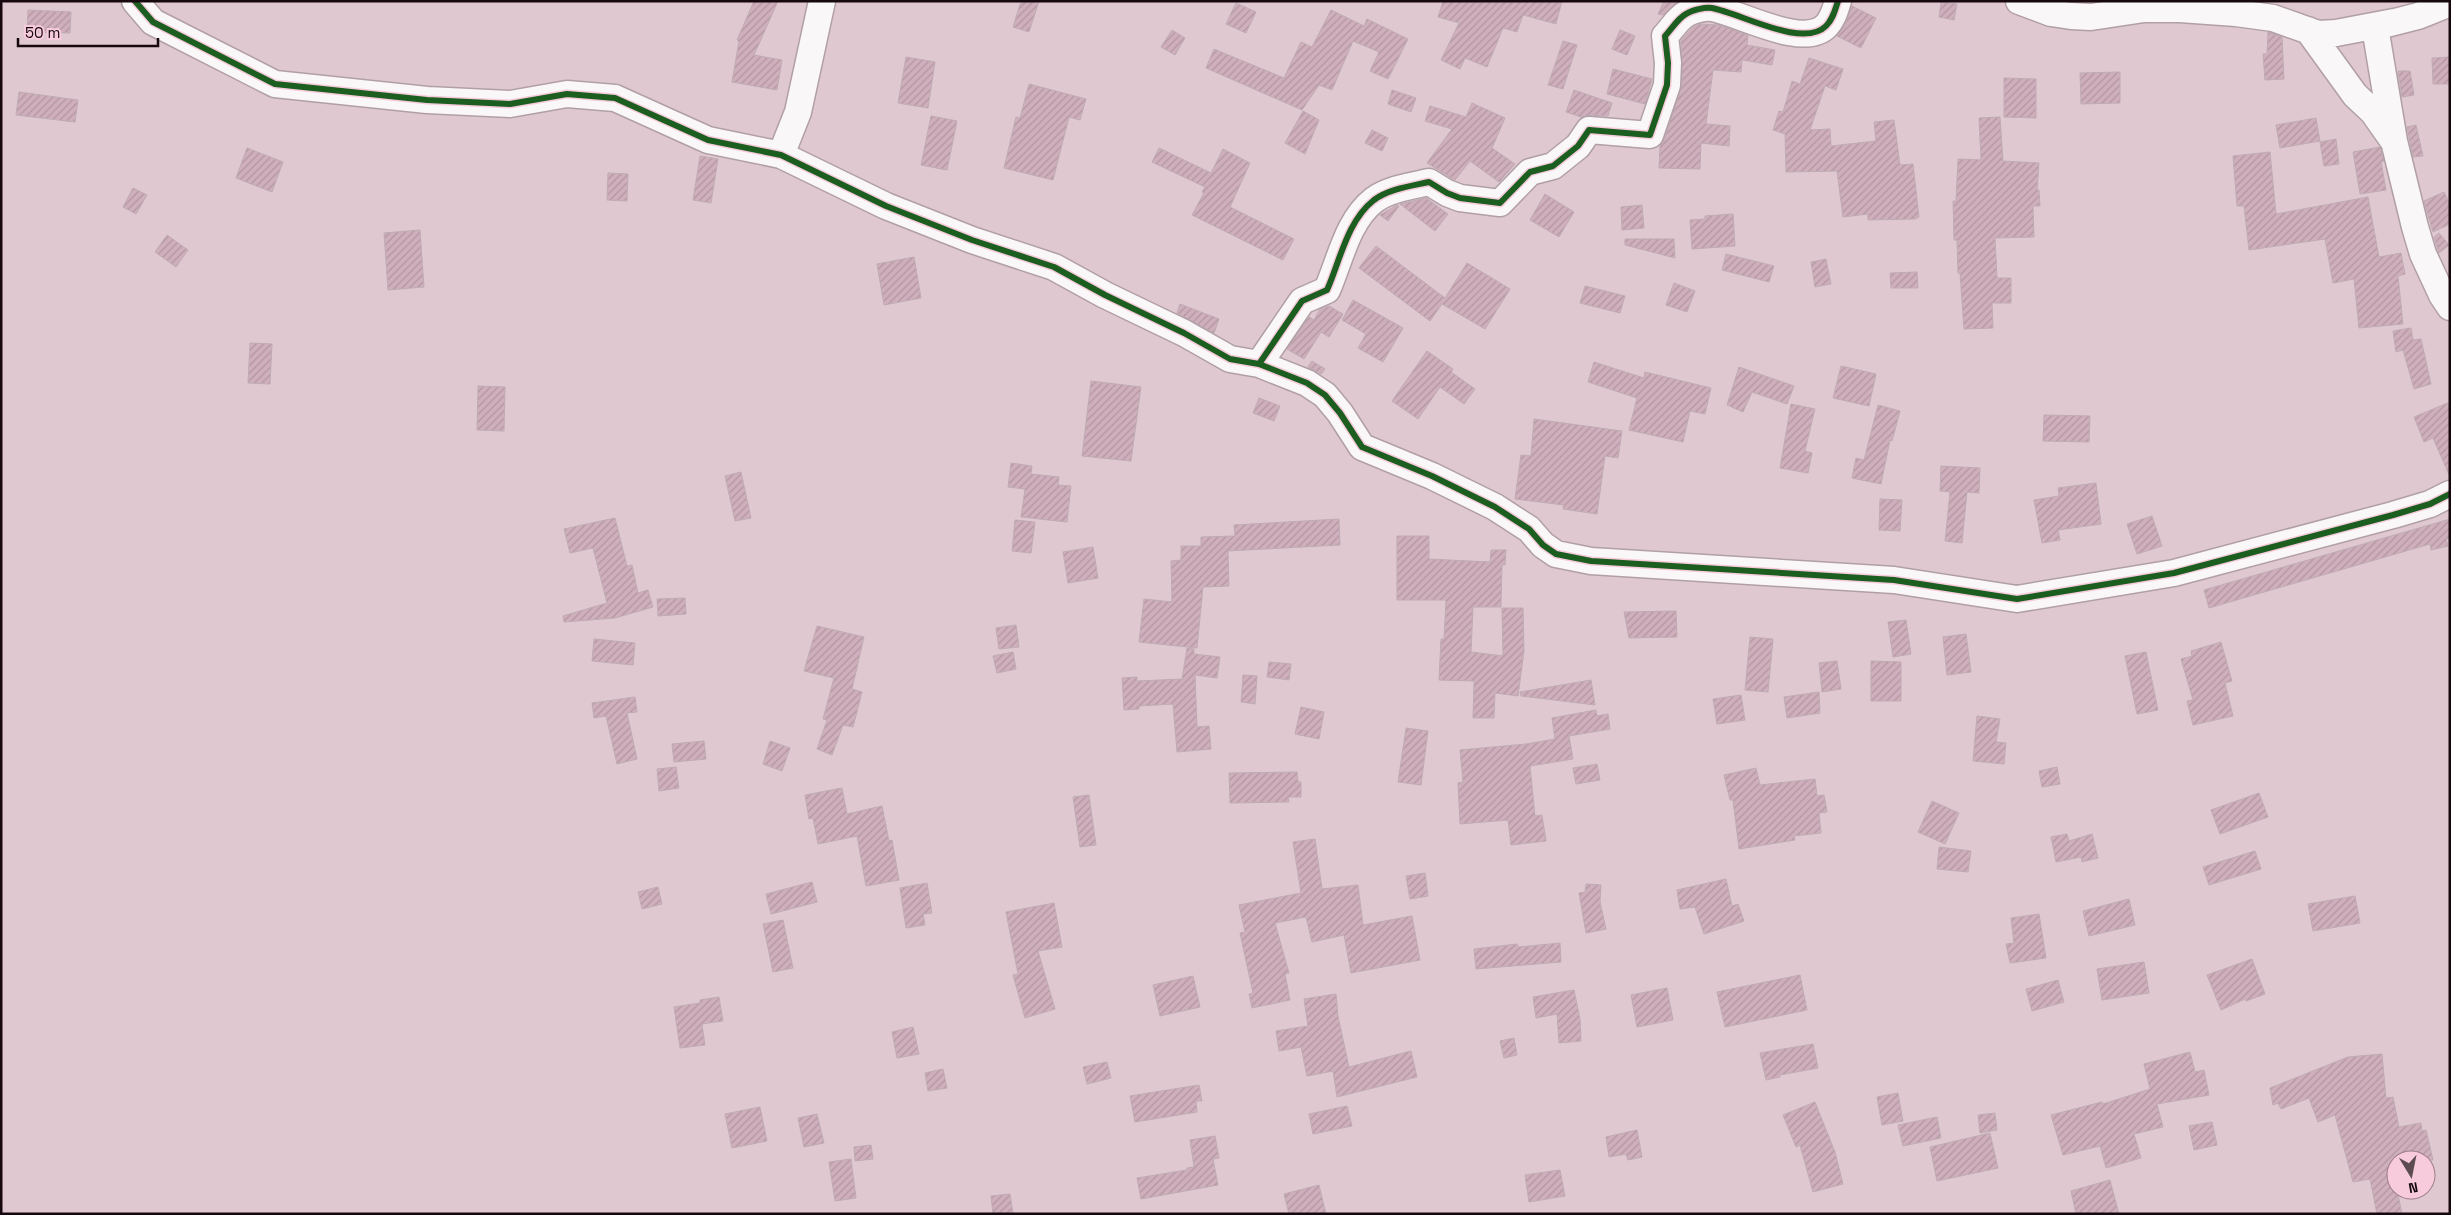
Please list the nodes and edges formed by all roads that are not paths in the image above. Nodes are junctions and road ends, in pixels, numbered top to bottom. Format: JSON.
{"nodes":[{"id":1,"x":135,"y":1,"type":"edge"},
{"id":2,"x":822,"y":1,"type":"edge"},
{"id":3,"x":1838,"y":1,"type":"edge"},
{"id":4,"x":2019,"y":1,"type":"edge"},
{"id":5,"x":2450,"y":3,"type":"edge"},
{"id":6,"x":2143,"y":5,"type":"edge"},
{"id":7,"x":2394,"y":22,"type":"junction"},
{"id":8,"x":2308,"y":30,"type":"junction"},
{"id":9,"x":2394,"y":141,"type":"junction"},
{"id":10,"x":780,"y":155,"type":"junction"},
{"id":11,"x":2450,"y":307,"type":"edge"},
{"id":12,"x":1259,"y":364,"type":"junction"},
{"id":13,"x":2450,"y":494,"type":"edge"}],
"edges":[{"from":1,"to":10,"type":"street"},
{"from":2,"to":10,"type":"street"},
{"from":3,"to":12,"type":"street"},
{"from":4,"to":6,"type":"street"},
{"from":5,"to":7,"type":"street"},
{"from":6,"to":8,"type":"street"},
{"from":7,"to":8,"type":"street"},
{"from":7,"to":9,"type":"street"},
{"from":8,"to":9,"type":"street"},
{"from":9,"to":11,"type":"street"},
{"from":10,"to":12,"type":"street"},
{"from":12,"to":13,"type":"street"}]}
